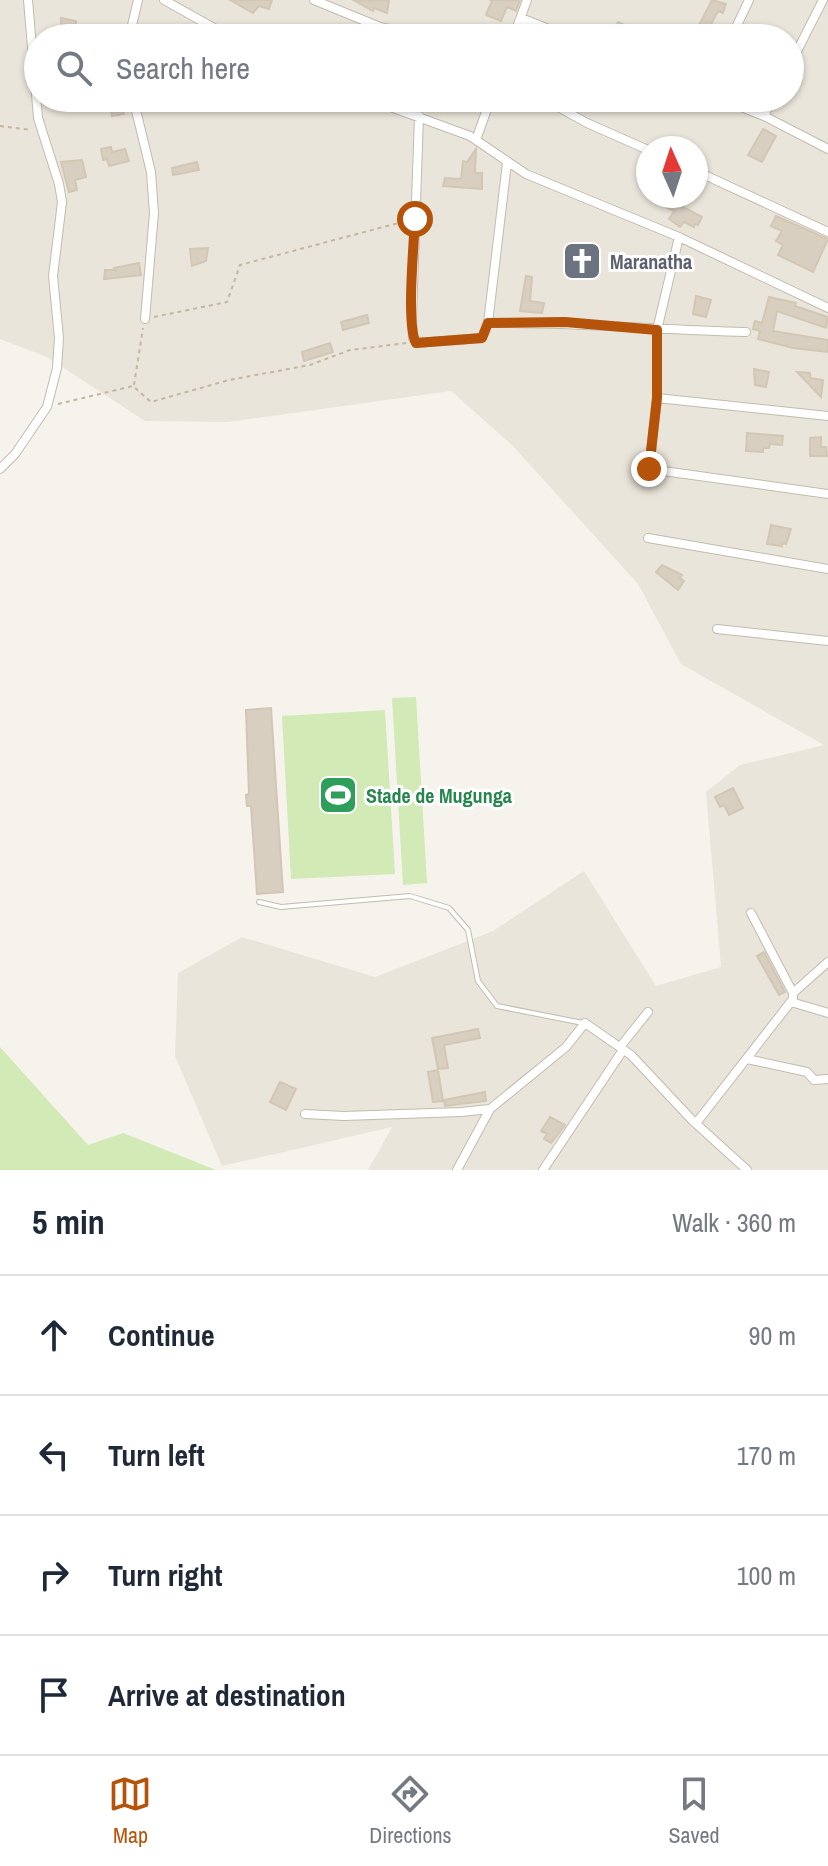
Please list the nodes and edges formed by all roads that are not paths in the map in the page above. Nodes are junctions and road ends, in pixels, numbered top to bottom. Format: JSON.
{"nodes":[{"id":1,"x":28,"y":0,"type":"edge"},
{"id":2,"x":138,"y":0,"type":"edge"},
{"id":3,"x":164,"y":0,"type":"edge"},
{"id":4,"x":314,"y":0,"type":"edge"},
{"id":5,"x":527,"y":0,"type":"edge"},
{"id":6,"x":749,"y":0,"type":"edge"},
{"id":7,"x":823,"y":0,"type":"edge"},
{"id":8,"x":521,"y":18,"type":"junction"},
{"id":9,"x":30,"y":24,"type":"edge"},
{"id":10,"x":132,"y":24,"type":"edge"},
{"id":11,"x":207,"y":24,"type":"edge"},
{"id":12,"x":373,"y":24,"type":"edge"},
{"id":13,"x":519,"y":24,"type":"edge"},
{"id":14,"x":536,"y":24,"type":"edge"},
{"id":15,"x":738,"y":24,"type":"edge"},
{"id":16,"x":804,"y":37,"type":"edge"},
{"id":17,"x":39,"y":112,"type":"edge"},
{"id":18,"x":136,"y":112,"type":"edge"},
{"id":19,"x":407,"y":112,"type":"edge"},
{"id":20,"x":486,"y":112,"type":"edge"},
{"id":21,"x":567,"y":112,"type":"edge"},
{"id":22,"x":754,"y":112,"type":"edge"},
{"id":23,"x":766,"y":112,"type":"edge"},
{"id":24,"x":419,"y":116,"type":"junction"},
{"id":25,"x":764,"y":116,"type":"junction"},
{"id":26,"x":476,"y":140,"type":"junction"},
{"id":27,"x":636,"y":145,"type":"edge"},
{"id":28,"x":828,"y":149,"type":"edge"},
{"id":29,"x":507,"y":163,"type":"junction"},
{"id":30,"x":708,"y":177,"type":"edge"},
{"id":31,"x":828,"y":232,"type":"edge"},
{"id":32,"x":679,"y":237,"type":"junction"},
{"id":33,"x":828,"y":308,"type":"edge"},
{"id":34,"x":145,"y":319,"type":"road end"},
{"id":35,"x":488,"y":323,"type":"junction"},
{"id":36,"x":657,"y":330,"type":"junction"},
{"id":37,"x":746,"y":332,"type":"dead end"},
{"id":38,"x":657,"y":398,"type":"junction"},
{"id":39,"x":828,"y":416,"type":"edge"},
{"id":40,"x":0,"y":469,"type":"edge"},
{"id":41,"x":828,"y":494,"type":"edge"},
{"id":42,"x":648,"y":538,"type":"dead end"},
{"id":43,"x":828,"y":569,"type":"edge"},
{"id":44,"x":717,"y":629,"type":"dead end"},
{"id":45,"x":828,"y":641,"type":"edge"},
{"id":46,"x":259,"y":902,"type":"dead end"},
{"id":47,"x":751,"y":913,"type":"dead end"},
{"id":48,"x":828,"y":962,"type":"edge"},
{"id":49,"x":792,"y":998,"type":"junction"},
{"id":50,"x":648,"y":1012,"type":"dead end"},
{"id":51,"x":828,"y":1013,"type":"edge"},
{"id":52,"x":585,"y":1023,"type":"junction"},
{"id":53,"x":622,"y":1049,"type":"junction"},
{"id":54,"x":747,"y":1059,"type":"junction"},
{"id":55,"x":828,"y":1079,"type":"edge"},
{"id":56,"x":490,"y":1109,"type":"junction"},
{"id":57,"x":305,"y":1114,"type":"dead end"},
{"id":58,"x":697,"y":1122,"type":"junction"},
{"id":59,"x":457,"y":1170,"type":"edge"},
{"id":60,"x":543,"y":1170,"type":"edge"},
{"id":61,"x":747,"y":1170,"type":"edge"}],
"edges":[{"from":1,"to":9,"type":"street"},
{"from":2,"to":10,"type":"street"},
{"from":3,"to":11,"type":"street"},
{"from":4,"to":12,"type":"street"},
{"from":5,"to":8,"type":"street"},
{"from":6,"to":15,"type":"street"},
{"from":7,"to":16,"type":"street"},
{"from":8,"to":13,"type":"street"},
{"from":8,"to":14,"type":"street"},
{"from":17,"to":40,"type":"street"},
{"from":18,"to":34,"type":"street"},
{"from":19,"to":24,"type":"street"},
{"from":20,"to":26,"type":"street"},
{"from":21,"to":27,"type":"street"},
{"from":22,"to":25,"type":"street"},
{"from":23,"to":25,"type":"street"},
{"from":24,"to":26,"type":"street"},
{"from":24,"to":35,"type":"street"},
{"from":25,"to":28,"type":"street"},
{"from":26,"to":29,"type":"street"},
{"from":29,"to":32,"type":"street"},
{"from":29,"to":35,"type":"street"},
{"from":30,"to":31,"type":"street"},
{"from":32,"to":33,"type":"street"},
{"from":32,"to":36,"type":"street"},
{"from":35,"to":36,"type":"street"},
{"from":36,"to":37,"type":"street"},
{"from":36,"to":38,"type":"street"},
{"from":38,"to":39,"type":"street"},
{"from":38,"to":41,"type":"street"},
{"from":42,"to":43,"type":"street"},
{"from":44,"to":45,"type":"street"},
{"from":46,"to":52,"type":"lane"},
{"from":47,"to":49,"type":"street"},
{"from":48,"to":49,"type":"street"},
{"from":49,"to":51,"type":"street"},
{"from":49,"to":54,"type":"street"},
{"from":50,"to":53,"type":"street"},
{"from":52,"to":53,"type":"street"},
{"from":52,"to":56,"type":"street"},
{"from":53,"to":58,"type":"street"},
{"from":53,"to":60,"type":"street"},
{"from":54,"to":55,"type":"street"},
{"from":54,"to":58,"type":"street"},
{"from":56,"to":57,"type":"street"},
{"from":56,"to":59,"type":"street"},
{"from":58,"to":61,"type":"street"}]}
